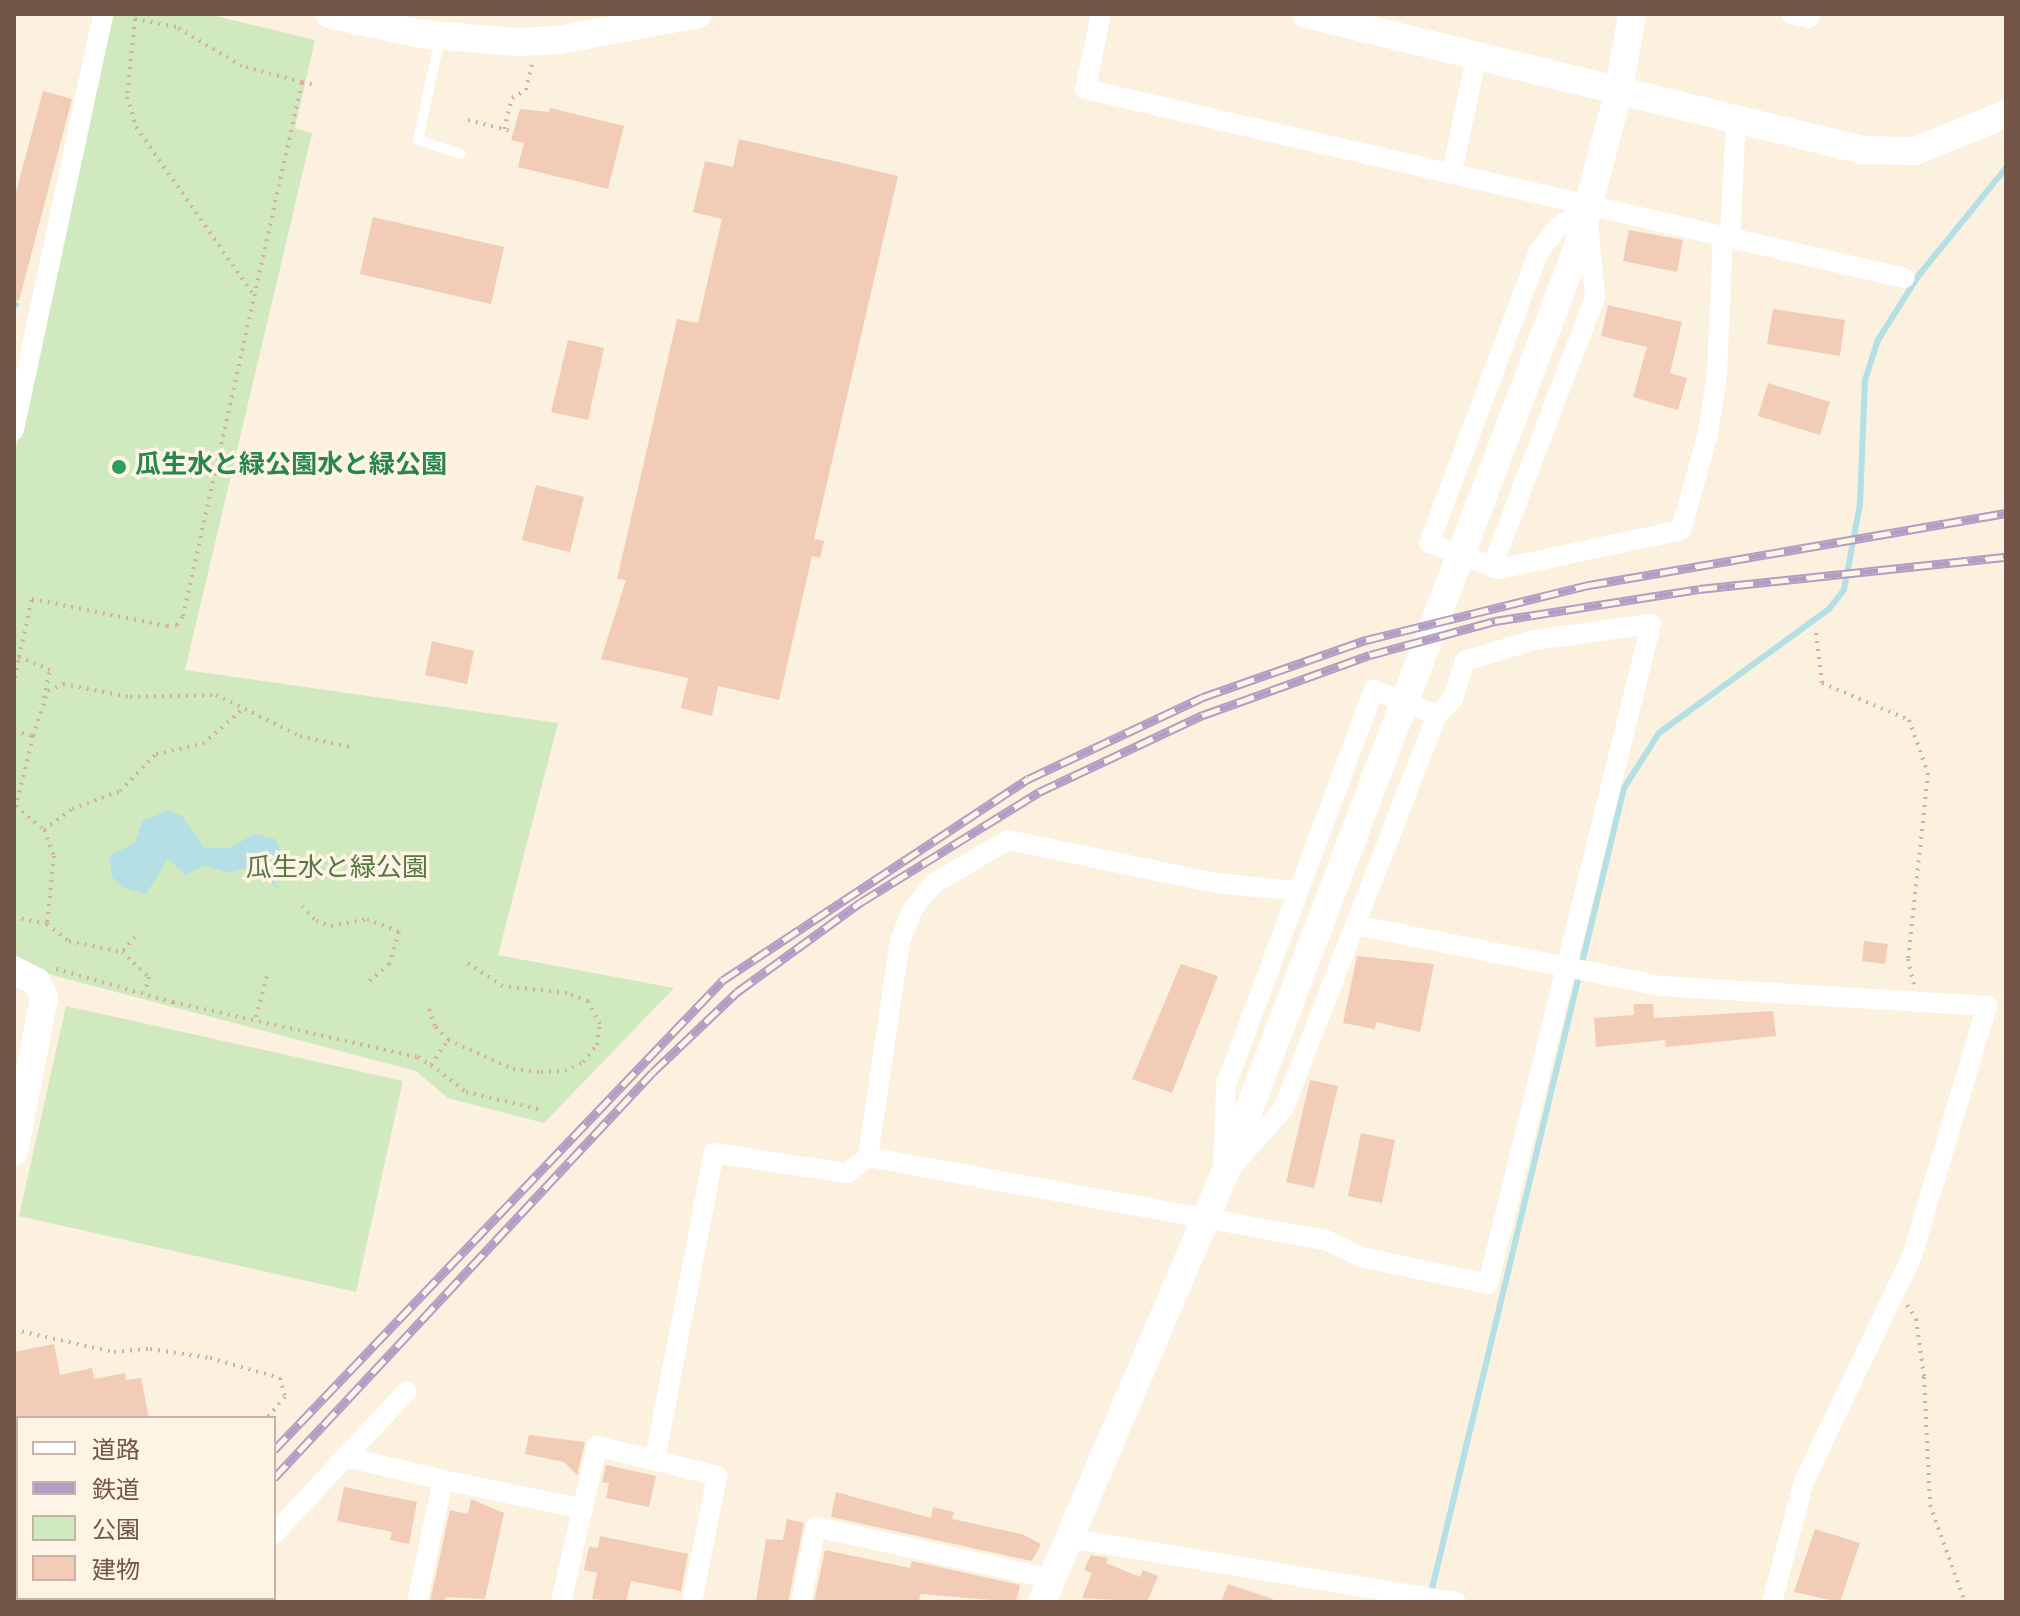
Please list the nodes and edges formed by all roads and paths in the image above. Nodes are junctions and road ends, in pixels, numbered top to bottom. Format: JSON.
{"nodes":[{"id":1,"x":103,"y":14,"type":"edge"},
{"id":2,"x":329,"y":14,"type":"edge"},
{"id":3,"x":698,"y":14,"type":"edge"},
{"id":4,"x":1101,"y":14,"type":"edge"},
{"id":5,"x":1306,"y":14,"type":"edge"},
{"id":6,"x":1632,"y":14,"type":"edge"},
{"id":7,"x":1791,"y":14,"type":"edge"},
{"id":8,"x":1810,"y":14,"type":"edge"},
{"id":9,"x":440,"y":36,"type":"junction"},
{"id":10,"x":537,"y":41,"type":"junction"},
{"id":11,"x":1477,"y":53,"type":"junction"},
{"id":12,"x":302,"y":82,"type":"junction"},
{"id":13,"x":314,"y":85,"type":"dead end"},
{"id":14,"x":1619,"y":90,"type":"junction"},
{"id":15,"x":2006,"y":114,"type":"edge"},
{"id":16,"x":468,"y":120,"type":"dead end"},
{"id":17,"x":1736,"y":120,"type":"junction"},
{"id":18,"x":504,"y":129,"type":"junction"},
{"id":19,"x":511,"y":131,"type":"dead end"},
{"id":20,"x":461,"y":154,"type":"dead end"},
{"id":21,"x":1452,"y":173,"type":"junction"},
{"id":22,"x":1589,"y":211,"type":"junction"},
{"id":23,"x":1727,"y":238,"type":"junction"},
{"id":24,"x":1904,"y":278,"type":"dead end"},
{"id":25,"x":253,"y":294,"type":"junction"},
{"id":26,"x":14,"y":430,"type":"edge"},
{"id":27,"x":1489,"y":566,"type":"junction"},
{"id":28,"x":1816,"y":633,"type":"dead end"},
{"id":29,"x":19,"y":657,"type":"junction"},
{"id":30,"x":15,"y":678,"type":"edge"},
{"id":31,"x":44,"y":698,"type":"junction"},
{"id":32,"x":245,"y":707,"type":"junction"},
{"id":33,"x":1437,"y":715,"type":"junction"},
{"id":34,"x":14,"y":731,"type":"edge"},
{"id":35,"x":33,"y":736,"type":"junction"},
{"id":36,"x":350,"y":747,"type":"dead end"},
{"id":37,"x":44,"y":830,"type":"junction"},
{"id":38,"x":1297,"y":891,"type":"junction"},
{"id":39,"x":302,"y":906,"type":"dead end"},
{"id":40,"x":14,"y":917,"type":"edge"},
{"id":41,"x":47,"y":924,"type":"junction"},
{"id":42,"x":1356,"y":925,"type":"junction"},
{"id":43,"x":135,"y":937,"type":"dead end"},
{"id":44,"x":122,"y":952,"type":"junction"},
{"id":45,"x":466,"y":962,"type":"dead end"},
{"id":46,"x":1571,"y":968,"type":"junction"},
{"id":47,"x":268,"y":972,"type":"dead end"},
{"id":48,"x":26,"y":976,"type":"edge"},
{"id":49,"x":365,"y":985,"type":"dead end"},
{"id":50,"x":145,"y":992,"type":"junction"},
{"id":51,"x":1917,"y":998,"type":"junction"},
{"id":52,"x":427,"y":1004,"type":"dead end"},
{"id":53,"x":256,"y":1017,"type":"junction"},
{"id":54,"x":448,"y":1040,"type":"junction"},
{"id":55,"x":431,"y":1065,"type":"junction"},
{"id":56,"x":543,"y":1110,"type":"dead end"},
{"id":57,"x":14,"y":1152,"type":"edge"},
{"id":58,"x":868,"y":1157,"type":"junction"},
{"id":59,"x":1224,"y":1175,"type":"junction"},
{"id":60,"x":1205,"y":1216,"type":"junction"},
{"id":61,"x":1899,"y":1291,"type":"junction"},
{"id":62,"x":14,"y":1330,"type":"edge"},
{"id":63,"x":407,"y":1391,"type":"dead end"},
{"id":64,"x":269,"y":1416,"type":"edge"},
{"id":65,"x":346,"y":1457,"type":"junction"},
{"id":66,"x":655,"y":1459,"type":"junction"},
{"id":67,"x":443,"y":1480,"type":"junction"},
{"id":68,"x":584,"y":1509,"type":"junction"},
{"id":69,"x":276,"y":1532,"type":"edge"},
{"id":70,"x":1069,"y":1538,"type":"junction"},
{"id":71,"x":1047,"y":1591,"type":"edge"},
{"id":72,"x":1360,"y":1594,"type":"edge"},
{"id":73,"x":417,"y":1602,"type":"edge"},
{"id":74,"x":561,"y":1602,"type":"edge"},
{"id":75,"x":692,"y":1602,"type":"edge"},
{"id":76,"x":801,"y":1602,"type":"edge"},
{"id":77,"x":1456,"y":1602,"type":"edge"},
{"id":78,"x":1772,"y":1602,"type":"edge"},
{"id":79,"x":1965,"y":1602,"type":"edge"}],
"edges":[{"from":1,"to":26,"type":"street"},
{"from":2,"to":9,"type":"street"},
{"from":3,"to":10,"type":"street"},
{"from":4,"to":21,"type":"street"},
{"from":5,"to":11,"type":"street"},
{"from":6,"to":14,"type":"street"},
{"from":7,"to":8,"type":"street"},
{"from":9,"to":10,"type":"street"},
{"from":9,"to":20,"type":"lane"},
{"from":10,"to":18,"type":"path"},
{"from":11,"to":14,"type":"street"},
{"from":11,"to":21,"type":"street"},
{"from":12,"to":13,"type":"path"},
{"from":12,"to":25,"type":"path"},
{"from":12,"to":25,"type":"path"},
{"from":14,"to":17,"type":"street"},
{"from":14,"to":22,"type":"street"},
{"from":15,"to":17,"type":"street"},
{"from":16,"to":18,"type":"path"},
{"from":17,"to":23,"type":"street"},
{"from":18,"to":19,"type":"path"},
{"from":21,"to":22,"type":"street"},
{"from":22,"to":23,"type":"street"},
{"from":22,"to":27,"type":"street"},
{"from":22,"to":27,"type":"street"},
{"from":22,"to":59,"type":"street"},
{"from":23,"to":24,"type":"street"},
{"from":23,"to":27,"type":"street"},
{"from":25,"to":29,"type":"path"},
{"from":28,"to":51,"type":"path"},
{"from":29,"to":30,"type":"path"},
{"from":29,"to":31,"type":"path"},
{"from":31,"to":32,"type":"path"},
{"from":31,"to":35,"type":"path"},
{"from":32,"to":36,"type":"path"},
{"from":32,"to":37,"type":"path"},
{"from":33,"to":38,"type":"street"},
{"from":33,"to":42,"type":"street"},
{"from":33,"to":46,"type":"street"},
{"from":34,"to":35,"type":"path"},
{"from":35,"to":37,"type":"path"},
{"from":37,"to":41,"type":"path"},
{"from":38,"to":58,"type":"street"},
{"from":38,"to":59,"type":"street"},
{"from":39,"to":49,"type":"path"},
{"from":40,"to":41,"type":"path"},
{"from":41,"to":44,"type":"path"},
{"from":42,"to":46,"type":"street"},
{"from":42,"to":59,"type":"street"},
{"from":43,"to":44,"type":"path"},
{"from":44,"to":50,"type":"path"},
{"from":45,"to":54,"type":"path"},
{"from":46,"to":51,"type":"street"},
{"from":46,"to":60,"type":"street"},
{"from":47,"to":53,"type":"path"},
{"from":48,"to":50,"type":"path"},
{"from":48,"to":57,"type":"street"},
{"from":50,"to":53,"type":"path"},
{"from":51,"to":61,"type":"street"},
{"from":52,"to":54,"type":"path"},
{"from":53,"to":55,"type":"path"},
{"from":54,"to":55,"type":"path"},
{"from":55,"to":56,"type":"path"},
{"from":58,"to":60,"type":"street"},
{"from":58,"to":66,"type":"street"},
{"from":59,"to":60,"type":"street"},
{"from":60,"to":70,"type":"street"},
{"from":61,"to":78,"type":"street"},
{"from":61,"to":79,"type":"path"},
{"from":62,"to":64,"type":"path"},
{"from":63,"to":65,"type":"street"},
{"from":65,"to":67,"type":"street"},
{"from":65,"to":69,"type":"street"},
{"from":66,"to":68,"type":"street"},
{"from":66,"to":75,"type":"street"},
{"from":67,"to":68,"type":"street"},
{"from":67,"to":73,"type":"street"},
{"from":68,"to":74,"type":"street"},
{"from":70,"to":71,"type":"street"},
{"from":70,"to":72,"type":"street"},
{"from":71,"to":76,"type":"street"},
{"from":72,"to":77,"type":"street"}]}
